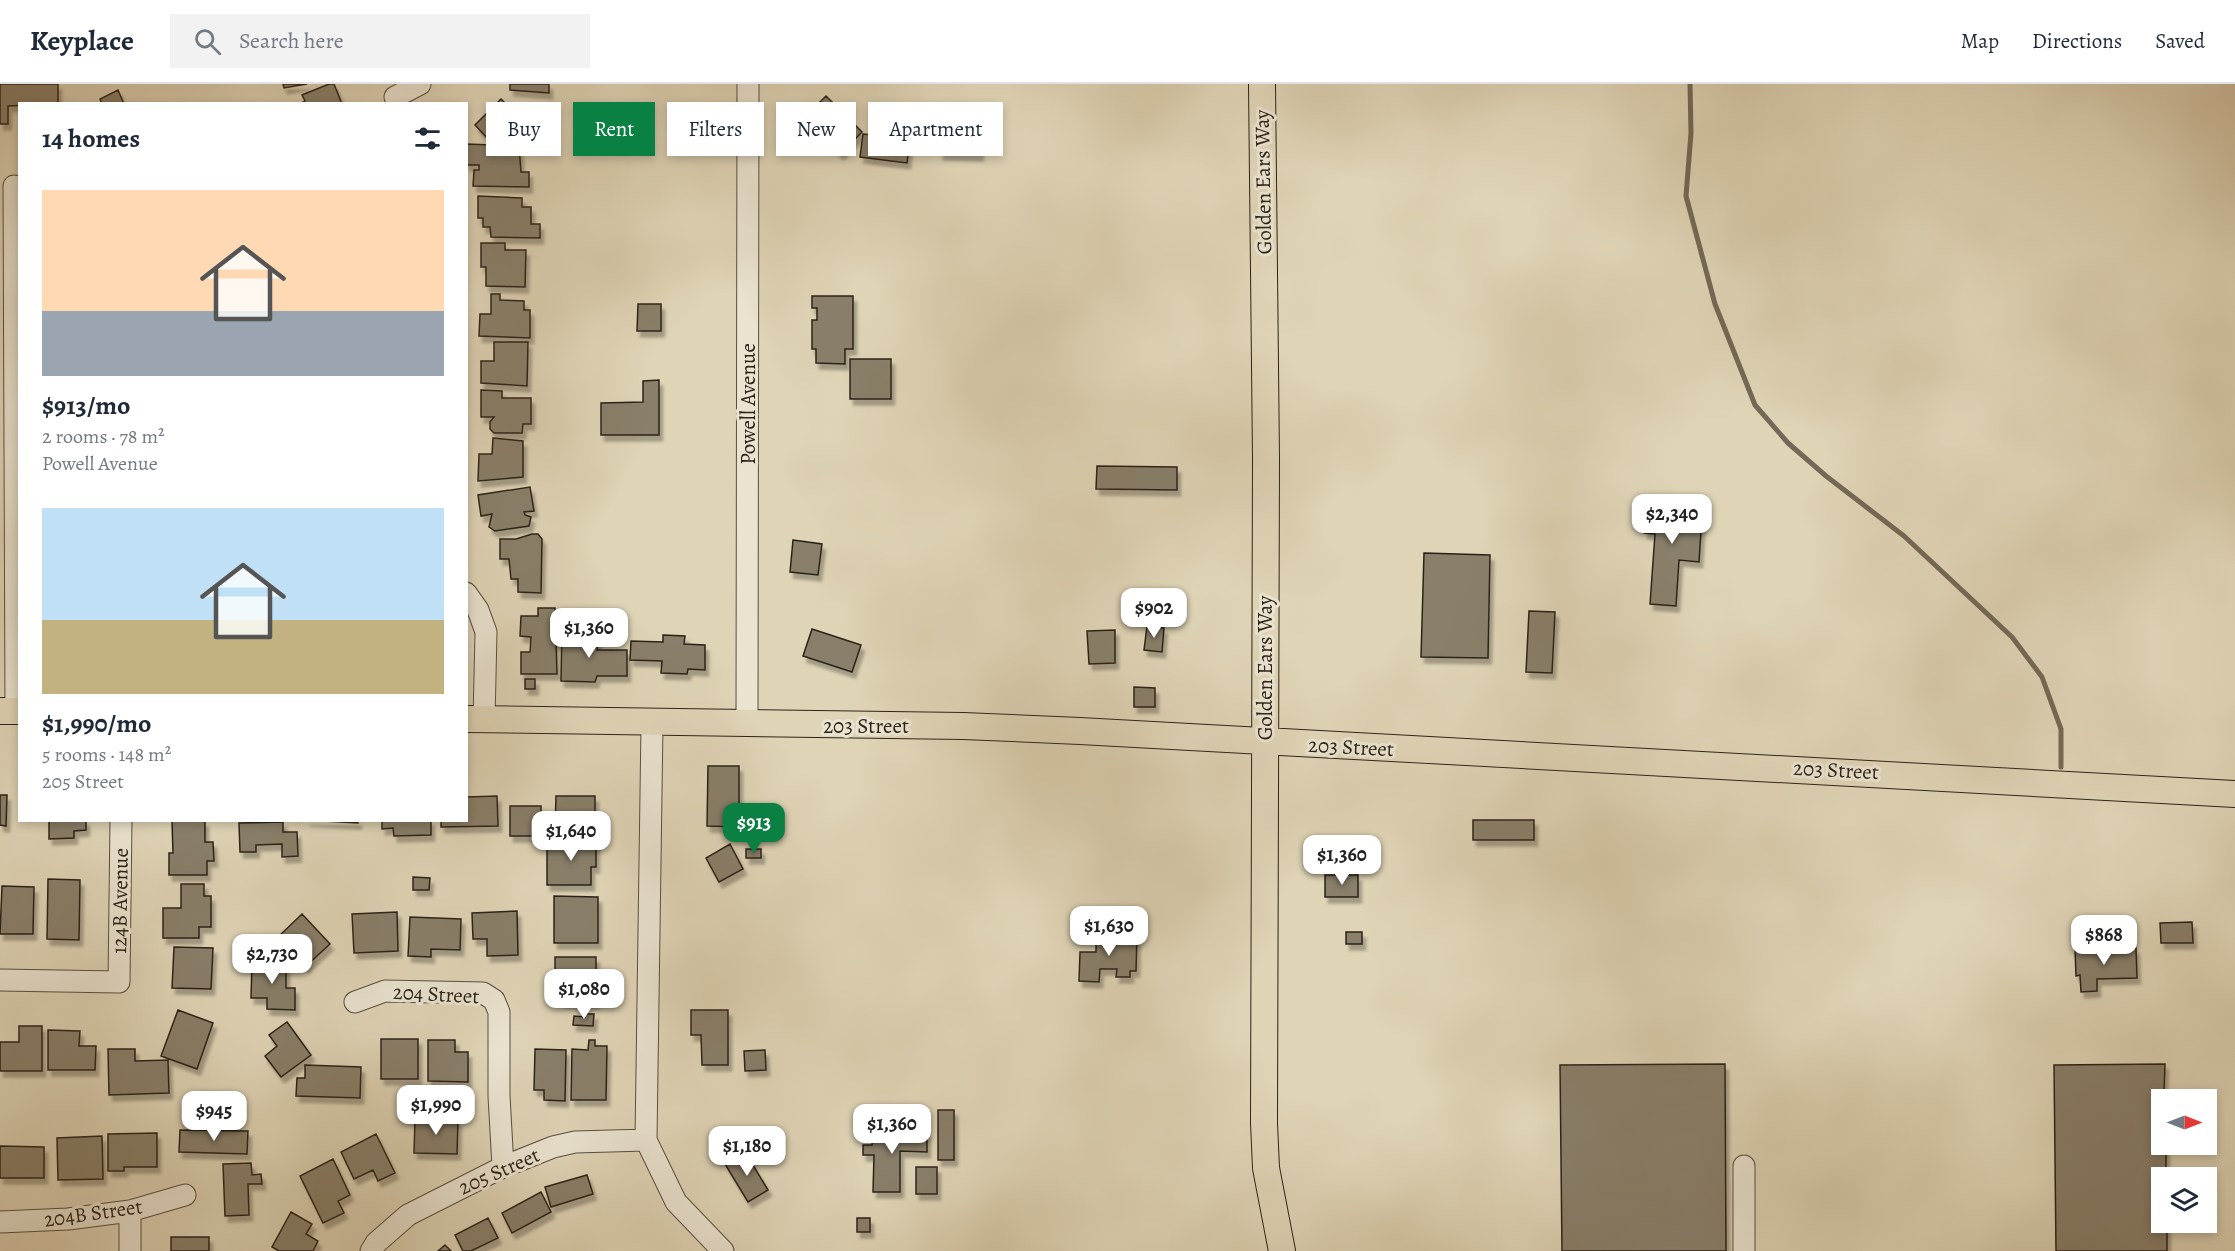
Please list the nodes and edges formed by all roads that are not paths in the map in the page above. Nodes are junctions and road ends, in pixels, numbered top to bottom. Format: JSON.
{"nodes":[{"id":1,"x":420,"y":84,"type":"edge"},
{"id":2,"x":748,"y":84,"type":"edge"},
{"id":3,"x":1262,"y":84,"type":"edge"},
{"id":4,"x":394,"y":95,"type":"edge"},
{"id":5,"x":14,"y":186,"type":"dead end"},
{"id":6,"x":468,"y":596,"type":"edge"},
{"id":7,"x":12,"y":711,"type":"edge"},
{"id":8,"x":475,"y":719,"type":"edge"},
{"id":9,"x":652,"y":724,"type":"junction"},
{"id":10,"x":747,"y":725,"type":"junction"},
{"id":11,"x":1264,"y":742,"type":"junction"},
{"id":12,"x":2235,"y":794,"type":"edge"},
{"id":13,"x":121,"y":822,"type":"edge"},
{"id":14,"x":0,"y":980,"type":"edge"},
{"id":15,"x":355,"y":1002,"type":"dead end"},
{"id":16,"x":646,"y":1140,"type":"junction"},
{"id":17,"x":1744,"y":1166,"type":"dead end"},
{"id":18,"x":503,"y":1167,"type":"junction"},
{"id":19,"x":184,"y":1195,"type":"dead end"},
{"id":20,"x":130,"y":1211,"type":"junction"},
{"id":21,"x":0,"y":1222,"type":"edge"},
{"id":22,"x":130,"y":1251,"type":"edge"},
{"id":23,"x":371,"y":1251,"type":"edge"},
{"id":24,"x":723,"y":1251,"type":"edge"},
{"id":25,"x":1282,"y":1251,"type":"edge"},
{"id":26,"x":1744,"y":1251,"type":"edge"}],
"edges":[{"from":1,"to":4,"type":"street"},
{"from":2,"to":10,"type":"street","name":"Powell Avenue"},
{"from":3,"to":11,"type":"main road","name":"Golden Ears Way"},
{"from":5,"to":7,"type":"street"},
{"from":6,"to":8,"type":"street"},
{"from":8,"to":9,"type":"main road","name":"203 Street"},
{"from":9,"to":10,"type":"main road","name":"203 Street"},
{"from":9,"to":16,"type":"street"},
{"from":10,"to":11,"type":"main road","name":"203 Street"},
{"from":11,"to":12,"type":"main road","name":"203 Street"},
{"from":11,"to":25,"type":"main road","name":"Golden Ears Way"},
{"from":13,"to":14,"type":"street","name":"124B Avenue"},
{"from":15,"to":18,"type":"street","name":"204 Street"},
{"from":16,"to":18,"type":"street","name":"205 Street"},
{"from":16,"to":24,"type":"street"},
{"from":17,"to":26,"type":"street"},
{"from":18,"to":23,"type":"street","name":"205 Street"},
{"from":19,"to":20,"type":"street","name":"204B Street"},
{"from":20,"to":21,"type":"street","name":"204B Street"},
{"from":20,"to":22,"type":"street"}]}
